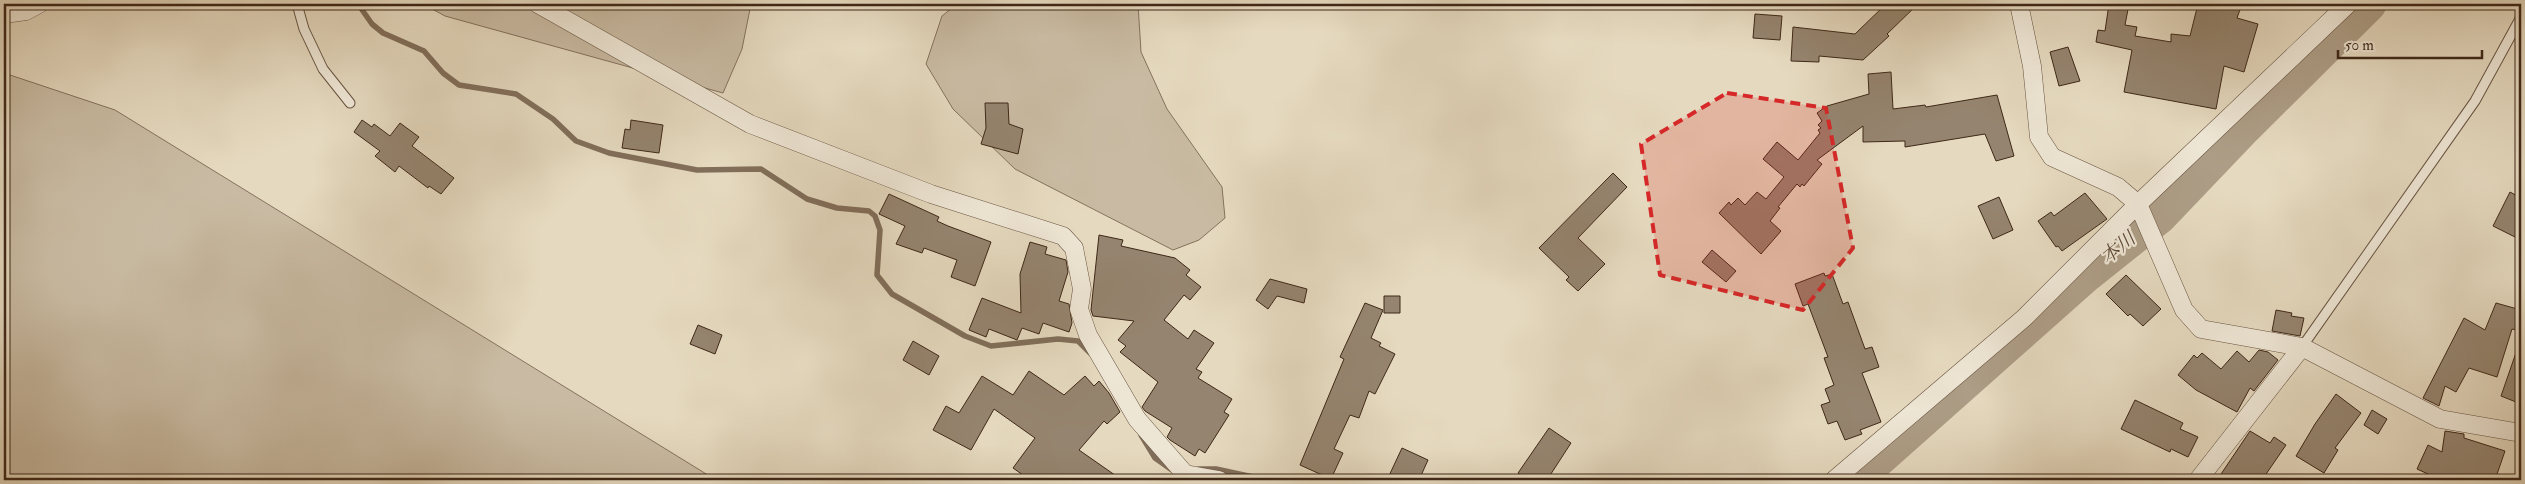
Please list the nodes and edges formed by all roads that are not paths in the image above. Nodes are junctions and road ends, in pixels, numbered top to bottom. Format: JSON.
{"nodes":[{"id":1,"x":39,"y":4,"type":"edge"},
{"id":2,"x":297,"y":4,"type":"edge"},
{"id":3,"x":538,"y":4,"type":"edge"},
{"id":4,"x":2019,"y":4,"type":"edge"},
{"id":5,"x":2348,"y":4,"type":"edge"},
{"id":6,"x":4,"y":14,"type":"edge"},
{"id":7,"x":2521,"y":17,"type":"edge"},
{"id":8,"x":350,"y":104,"type":"dead end"},
{"id":9,"x":2143,"y":217,"type":"junction"},
{"id":10,"x":2302,"y":347,"type":"junction"},
{"id":11,"x":2521,"y":434,"type":"edge"},
{"id":12,"x":1219,"y":480,"type":"edge"},
{"id":13,"x":1834,"y":480,"type":"edge"},
{"id":14,"x":2198,"y":480,"type":"edge"}],
"edges":[{"from":1,"to":6,"type":"street"},
{"from":2,"to":8,"type":"lane"},
{"from":3,"to":12,"type":"street"},
{"from":4,"to":9,"type":"street"},
{"from":5,"to":9,"type":"street"},
{"from":7,"to":10,"type":"lane"},
{"from":9,"to":10,"type":"street"},
{"from":9,"to":13,"type":"street"},
{"from":10,"to":11,"type":"street"},
{"from":10,"to":14,"type":"street"}]}
